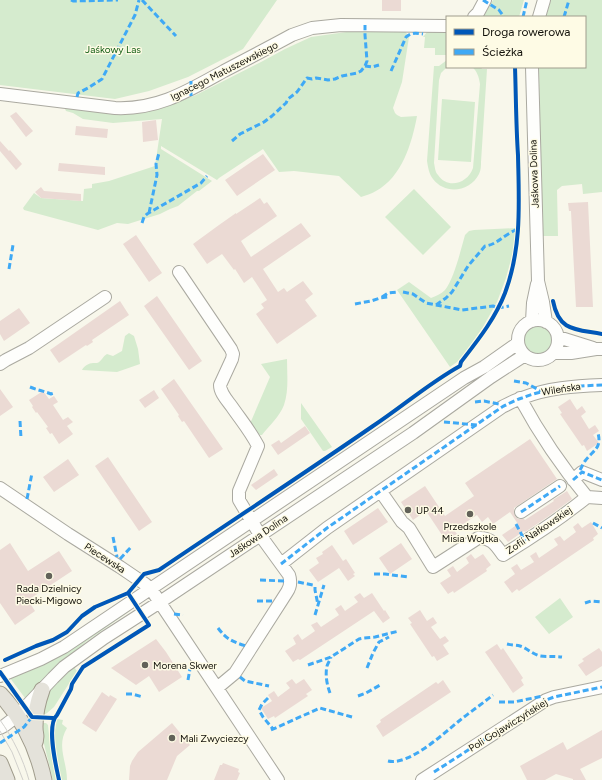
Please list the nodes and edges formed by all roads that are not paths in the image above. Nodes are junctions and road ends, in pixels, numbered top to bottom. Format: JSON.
{"nodes":[{"id":1,"x":485,"y":0,"type":"edge"},
{"id":2,"x":544,"y":0,"type":"edge"},
{"id":3,"x":475,"y":16,"type":"edge"},
{"id":4,"x":539,"y":16,"type":"edge"},
{"id":5,"x":446,"y":26,"type":"edge"},
{"id":6,"x":532,"y":68,"type":"edge"},
{"id":7,"x":0,"y":94,"type":"edge"},
{"id":8,"x":179,"y":272,"type":"dead end"},
{"id":9,"x":538,"y":281,"type":"junction"},
{"id":10,"x":105,"y":297,"type":"dead end"},
{"id":11,"x":532,"y":321,"type":"junction"},
{"id":12,"x":546,"y":322,"type":"junction"},
{"id":13,"x":558,"y":337,"type":"junction"},
{"id":14,"x":518,"y":343,"type":"junction"},
{"id":15,"x":599,"y":349,"type":"edge"},
{"id":16,"x":554,"y":353,"type":"junction"},
{"id":17,"x":525,"y":355,"type":"junction"},
{"id":18,"x":0,"y":364,"type":"edge"},
{"id":19,"x":602,"y":385,"type":"edge"},
{"id":20,"x":520,"y":398,"type":"junction"},
{"id":21,"x":573,"y":480,"type":"junction"},
{"id":22,"x":602,"y":480,"type":"edge"},
{"id":23,"x":560,"y":486,"type":"dead end"},
{"id":24,"x":0,"y":488,"type":"edge"},
{"id":25,"x":381,"y":492,"type":"junction"},
{"id":26,"x":587,"y":497,"type":"junction"},
{"id":27,"x":602,"y":498,"type":"edge"},
{"id":28,"x":521,"y":512,"type":"dead end"},
{"id":29,"x":251,"y":521,"type":"junction"},
{"id":30,"x":260,"y":535,"type":"junction"},
{"id":31,"x":281,"y":564,"type":"junction"},
{"id":32,"x":151,"y":589,"type":"junction"},
{"id":33,"x":160,"y":602,"type":"junction"},
{"id":34,"x":0,"y":676,"type":"edge"},
{"id":35,"x":602,"y":687,"type":"edge"},
{"id":36,"x":217,"y":688,"type":"junction"},
{"id":37,"x":42,"y":690,"type":"junction"},
{"id":38,"x":0,"y":694,"type":"edge"},
{"id":39,"x":17,"y":716,"type":"junction"},
{"id":40,"x":0,"y":728,"type":"edge"},
{"id":41,"x":34,"y":746,"type":"junction"},
{"id":42,"x":0,"y":763,"type":"edge"},
{"id":43,"x":7,"y":780,"type":"edge"},
{"id":44,"x":44,"y":780,"type":"edge"},
{"id":45,"x":278,"y":780,"type":"edge"},
{"id":46,"x":422,"y":780,"type":"edge"}],
"edges":[{"from":1,"to":3,"type":"street"},
{"from":2,"to":4,"type":"street"},
{"from":5,"to":7,"type":"street","name":"Ignacego Matuszewskiego"},
{"from":6,"to":9,"type":"street","name":"Jaśkowa Dolina"},
{"from":8,"to":29,"type":"street"},
{"from":9,"to":11,"type":"street","name":"Jaśkowa Dolina"},
{"from":9,"to":12,"type":"street","name":"Jaśkowa Dolina"},
{"from":10,"to":18,"type":"street"},
{"from":11,"to":12,"type":"street"},
{"from":11,"to":14,"type":"street"},
{"from":12,"to":13,"type":"street"},
{"from":13,"to":15,"type":"street"},
{"from":13,"to":16,"type":"street"},
{"from":14,"to":17,"type":"street"},
{"from":14,"to":29,"type":"street","name":"Jaśkowa Dolina"},
{"from":15,"to":16,"type":"street"},
{"from":16,"to":17,"type":"street"},
{"from":17,"to":30,"type":"street","name":"Jaśkowa Dolina"},
{"from":19,"to":20,"type":"street","name":"Wileńska"},
{"from":20,"to":21,"type":"street"},
{"from":20,"to":25,"type":"street"},
{"from":21,"to":22,"type":"street"},
{"from":21,"to":26,"type":"street"},
{"from":23,"to":28,"type":"street"},
{"from":24,"to":32,"type":"street","name":"Piecewska"},
{"from":25,"to":26,"type":"street","name":"Zofii Nałkowskiej"},
{"from":25,"to":31,"type":"street"},
{"from":26,"to":27,"type":"street"},
{"from":29,"to":30,"type":"street"},
{"from":29,"to":32,"type":"street","name":"Jaśkowa Dolina"},
{"from":30,"to":31,"type":"street"},
{"from":30,"to":33,"type":"street","name":"Jaśkowa Dolina"},
{"from":31,"to":36,"type":"street"},
{"from":32,"to":33,"type":"street","name":"Piecewska"},
{"from":32,"to":34,"type":"street","name":"Jaśkowa Dolina"},
{"from":33,"to":36,"type":"street","name":"Piecewska"},
{"from":33,"to":37,"type":"street","name":"Jaśkowa Dolina"},
{"from":35,"to":46,"type":"street","name":"Poli Gojawiczyńskiej"},
{"from":36,"to":45,"type":"street","name":"Piecewska"},
{"from":37,"to":39,"type":"street","name":"Jaśkowa Dolina"},
{"from":37,"to":41,"type":"main road"},
{"from":38,"to":39,"type":"main road"},
{"from":39,"to":40,"type":"street","name":"Jaśkowa Dolina"},
{"from":39,"to":41,"type":"main road"},
{"from":41,"to":44,"type":"main road"},
{"from":42,"to":43,"type":"main road"}]}
